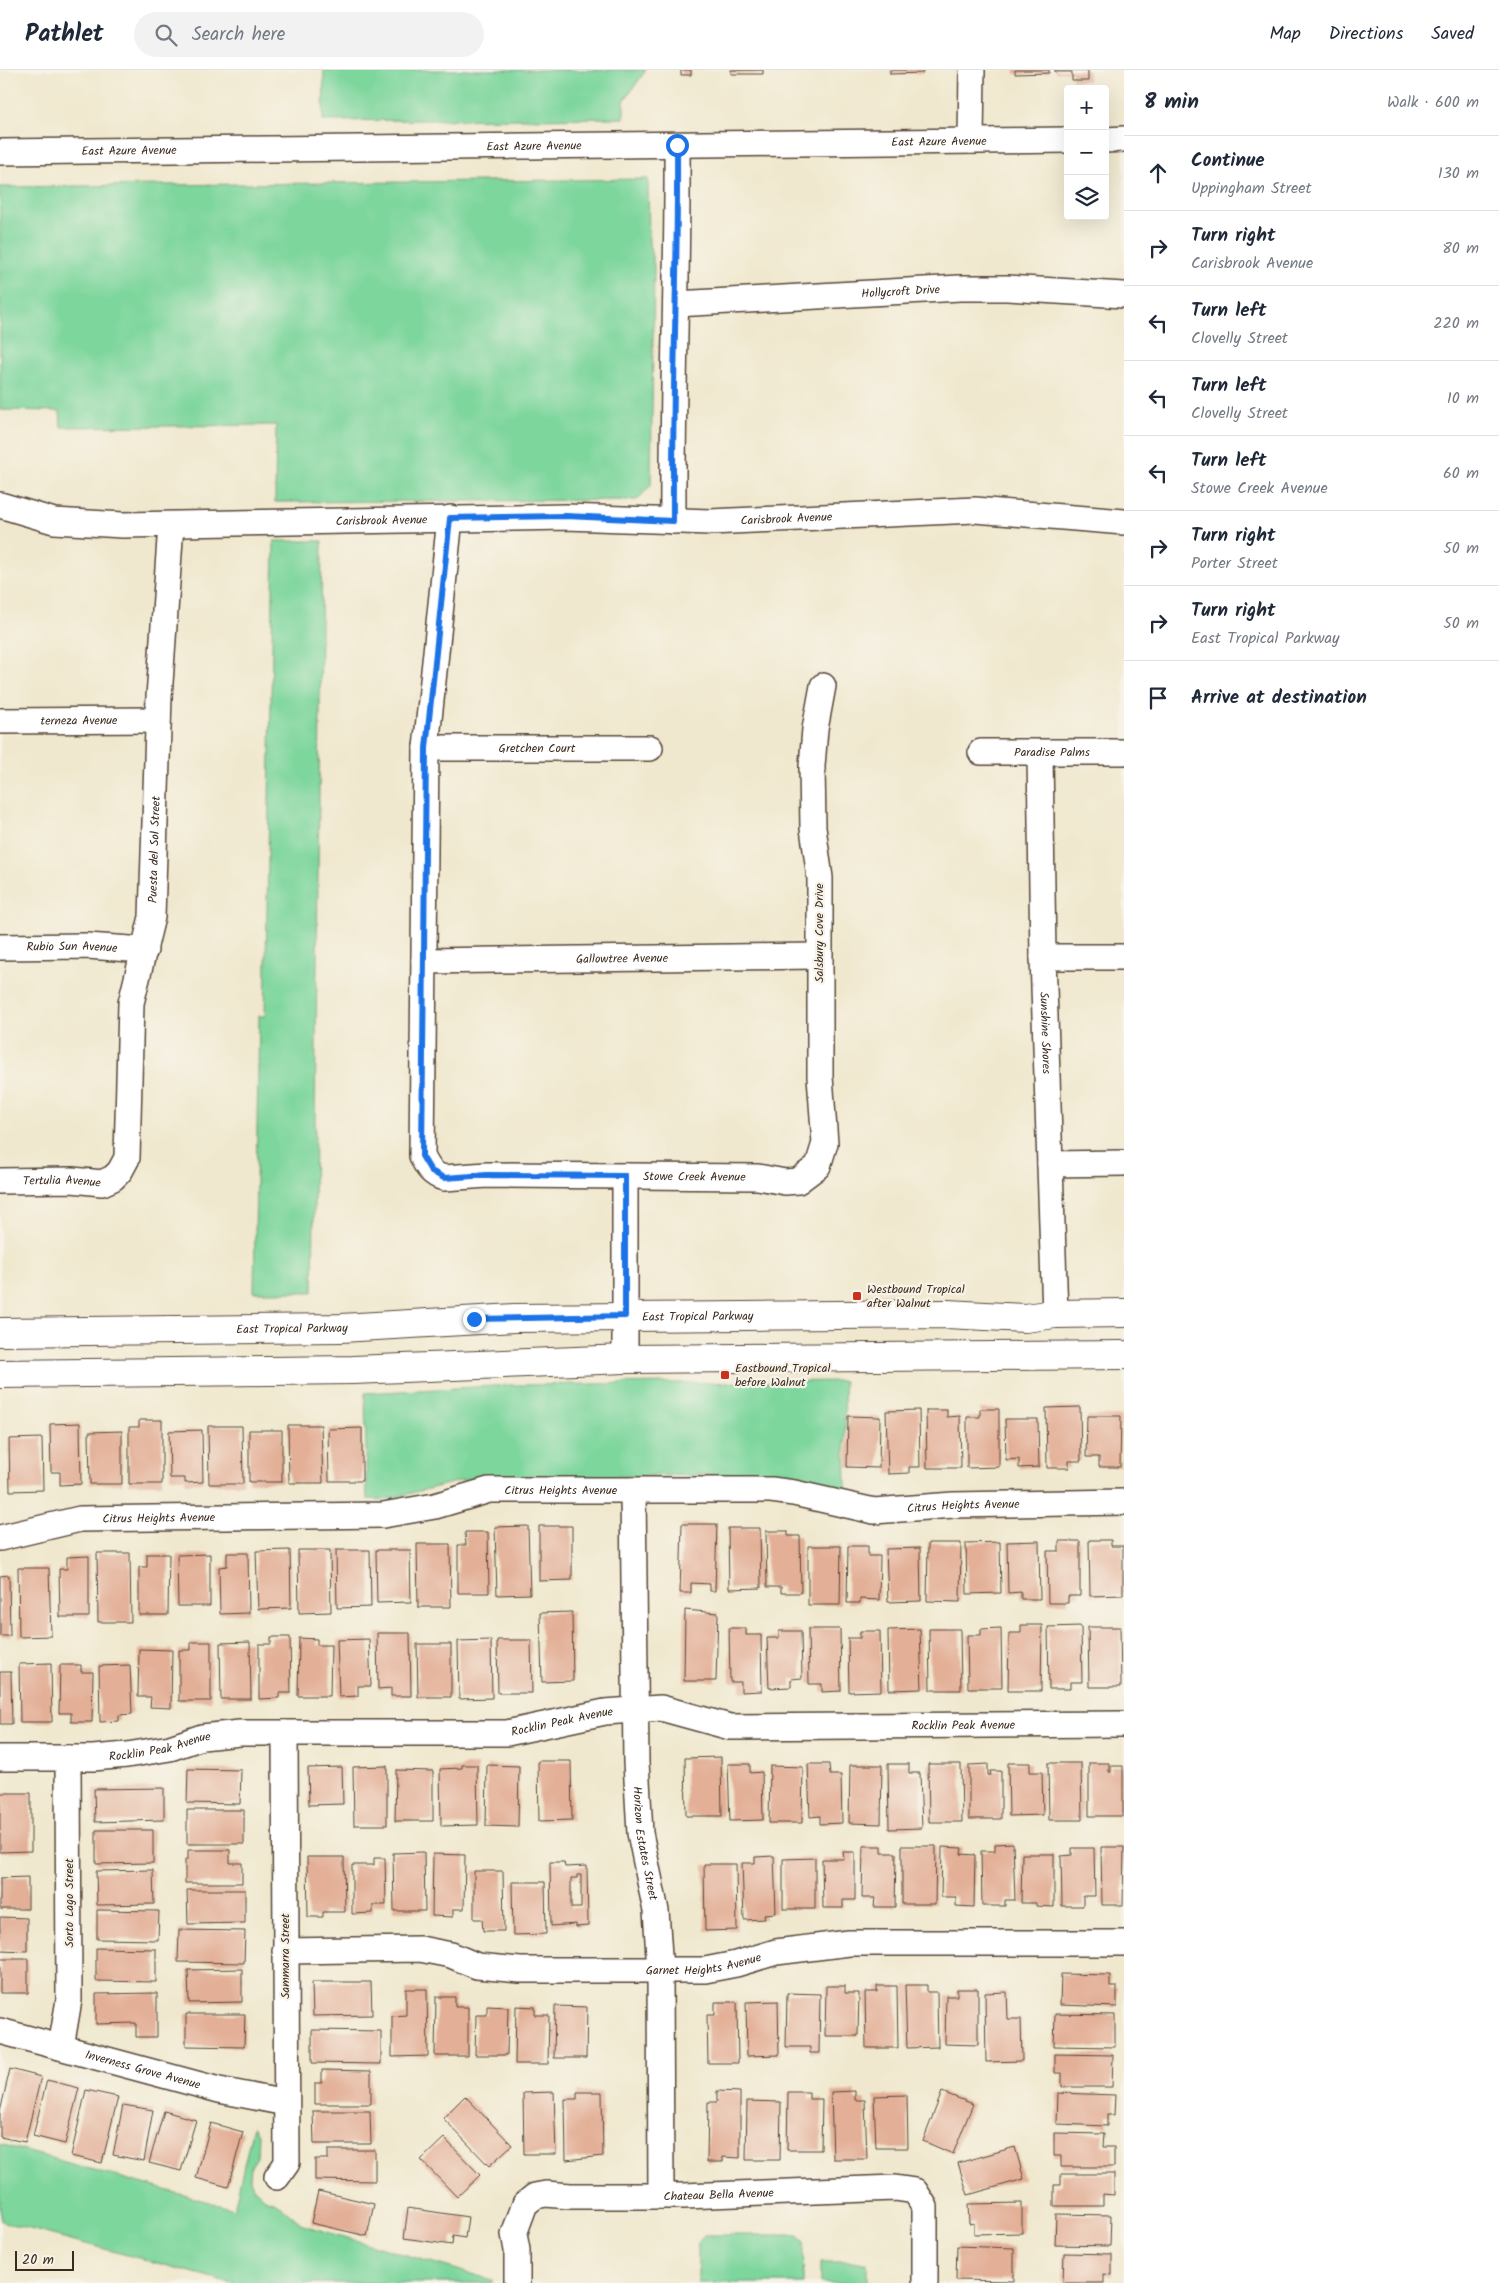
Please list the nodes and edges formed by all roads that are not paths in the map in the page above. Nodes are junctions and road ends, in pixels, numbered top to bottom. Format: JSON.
{"nodes":[{"id":1,"x":972,"y":70,"type":"edge"},
{"id":2,"x":1124,"y":139,"type":"edge"},
{"id":3,"x":1064,"y":140,"type":"edge"},
{"id":4,"x":1109,"y":140,"type":"edge"},
{"id":5,"x":972,"y":141,"type":"junction"},
{"id":6,"x":677,"y":145,"type":"junction"},
{"id":7,"x":0,"y":152,"type":"edge"},
{"id":8,"x":1124,"y":295,"type":"edge"},
{"id":9,"x":676,"y":304,"type":"junction"},
{"id":10,"x":0,"y":505,"type":"edge"},
{"id":11,"x":450,"y":518,"type":"junction"},
{"id":12,"x":673,"y":521,"type":"junction"},
{"id":13,"x":1124,"y":522,"type":"edge"},
{"id":14,"x":172,"y":525,"type":"junction"},
{"id":15,"x":823,"y":686,"type":"dead end"},
{"id":16,"x":158,"y":720,"type":"junction"},
{"id":17,"x":0,"y":721,"type":"edge"},
{"id":18,"x":426,"y":748,"type":"junction"},
{"id":19,"x":650,"y":748,"type":"dead end"},
{"id":20,"x":981,"y":752,"type":"dead end"},
{"id":21,"x":1124,"y":752,"type":"edge"},
{"id":22,"x":1040,"y":753,"type":"junction"},
{"id":23,"x":0,"y":947,"type":"edge"},
{"id":24,"x":144,"y":950,"type":"junction"},
{"id":25,"x":819,"y":956,"type":"junction"},
{"id":26,"x":1124,"y":956,"type":"edge"},
{"id":27,"x":1043,"y":957,"type":"junction"},
{"id":28,"x":424,"y":961,"type":"junction"},
{"id":29,"x":1124,"y":1163,"type":"edge"},
{"id":30,"x":1050,"y":1164,"type":"junction"},
{"id":31,"x":120,"y":1171,"type":"joint"},
{"id":32,"x":808,"y":1175,"type":"joint"},
{"id":33,"x":625,"y":1176,"type":"junction"},
{"id":34,"x":0,"y":1180,"type":"edge"},
{"id":35,"x":1055,"y":1314,"type":"junction"},
{"id":36,"x":1124,"y":1314,"type":"edge"},
{"id":37,"x":625,"y":1316,"type":"junction"},
{"id":38,"x":0,"y":1332,"type":"edge"},
{"id":39,"x":1124,"y":1355,"type":"edge"},
{"id":40,"x":625,"y":1359,"type":"junction"},
{"id":41,"x":0,"y":1374,"type":"edge"},
{"id":42,"x":633,"y":1490,"type":"junction"},
{"id":43,"x":1124,"y":1502,"type":"edge"},
{"id":44,"x":0,"y":1538,"type":"edge"},
{"id":45,"x":634,"y":1710,"type":"junction"},
{"id":46,"x":1124,"y":1724,"type":"edge"},
{"id":47,"x":285,"y":1733,"type":"junction"},
{"id":48,"x":0,"y":1758,"type":"edge"},
{"id":49,"x":68,"y":1758,"type":"junction"},
{"id":50,"x":1124,"y":1943,"type":"edge"},
{"id":51,"x":285,"y":1950,"type":"junction"},
{"id":52,"x":660,"y":1970,"type":"junction"},
{"id":53,"x":0,"y":2031,"type":"edge"},
{"id":54,"x":61,"y":2047,"type":"junction"},
{"id":55,"x":286,"y":2103,"type":"junction"},
{"id":56,"x":277,"y":2177,"type":"dead end"},
{"id":57,"x":661,"y":2196,"type":"junction"},
{"id":58,"x":517,"y":2283,"type":"edge"},
{"id":59,"x":925,"y":2283,"type":"edge"}],
"edges":[{"from":1,"to":5,"type":"street"},
{"from":2,"to":4,"type":"street"},
{"from":3,"to":5,"type":"street","name":"East Azure Avenue"},
{"from":5,"to":6,"type":"street","name":"East Azure Avenue"},
{"from":6,"to":7,"type":"street","name":"East Azure Avenue"},
{"from":6,"to":9,"type":"street"},
{"from":8,"to":9,"type":"street","name":"Hollycroft Drive"},
{"from":9,"to":12,"type":"street"},
{"from":10,"to":14,"type":"street","name":"Carisbrook Avenue"},
{"from":11,"to":12,"type":"street","name":"Carisbrook Avenue"},
{"from":11,"to":14,"type":"street","name":"Carisbrook Avenue"},
{"from":11,"to":18,"type":"street"},
{"from":12,"to":13,"type":"street","name":"Carisbrook Avenue"},
{"from":14,"to":16,"type":"street","name":"Puesta del Sol Street"},
{"from":15,"to":25,"type":"street","name":"Salsbury Cove Drive"},
{"from":16,"to":17,"type":"street","name":"terneza Avenue"},
{"from":16,"to":24,"type":"street","name":"Puesta del Sol Street"},
{"from":18,"to":19,"type":"street","name":"Gretchen Court"},
{"from":18,"to":28,"type":"street"},
{"from":20,"to":22,"type":"street","name":"Paradise Palms"},
{"from":21,"to":22,"type":"street","name":"Paradise Palms"},
{"from":22,"to":27,"type":"street","name":"Sunshine Shores"},
{"from":23,"to":24,"type":"street","name":"Rubio Sun Avenue"},
{"from":24,"to":31,"type":"street","name":"Puesta del Sol Street"},
{"from":25,"to":28,"type":"street","name":"Gallowtree Avenue"},
{"from":25,"to":32,"type":"street","name":"Salsbury Cove Drive"},
{"from":26,"to":27,"type":"street"},
{"from":27,"to":30,"type":"street","name":"Sunshine Shores"},
{"from":28,"to":33,"type":"street","name":"Stowe Creek Avenue"},
{"from":29,"to":30,"type":"street"},
{"from":30,"to":35,"type":"street","name":"Sunshine Shores"},
{"from":31,"to":34,"type":"street","name":"Tertulia Avenue"},
{"from":32,"to":33,"type":"street","name":"Stowe Creek Avenue"},
{"from":33,"to":37,"type":"street"},
{"from":35,"to":36,"type":"main road","name":"East Tropical Parkway"},
{"from":35,"to":37,"type":"main road","name":"East Tropical Parkway"},
{"from":37,"to":38,"type":"main road","name":"East Tropical Parkway"},
{"from":37,"to":40,"type":"street"},
{"from":39,"to":40,"type":"main road"},
{"from":40,"to":41,"type":"main road"},
{"from":42,"to":43,"type":"street","name":"Citrus Heights Avenue"},
{"from":42,"to":44,"type":"street","name":"Citrus Heights Avenue"},
{"from":42,"to":45,"type":"street","name":"Horizon Estates Street"},
{"from":45,"to":46,"type":"street","name":"Rocklin Peak Avenue"},
{"from":45,"to":47,"type":"street","name":"Rocklin Peak Avenue"},
{"from":45,"to":52,"type":"street","name":"Horizon Estates Street"},
{"from":47,"to":49,"type":"street","name":"Rocklin Peak Avenue"},
{"from":47,"to":51,"type":"street","name":"Sammarra Street"},
{"from":48,"to":49,"type":"street","name":"Rocklin Peak Avenue"},
{"from":49,"to":54,"type":"street","name":"Sorto Lago Street"},
{"from":50,"to":52,"type":"street","name":"Garnet Heights Avenue"},
{"from":51,"to":52,"type":"street","name":"Garnet Heights Avenue"},
{"from":51,"to":55,"type":"street","name":"Sammarra Street"},
{"from":52,"to":57,"type":"street","name":"Horizon Estates Street"},
{"from":53,"to":54,"type":"street","name":"Inverness Grove Avenue"},
{"from":54,"to":55,"type":"street","name":"Inverness Grove Avenue"},
{"from":55,"to":56,"type":"street","name":"Sammarra Street"},
{"from":57,"to":58,"type":"street","name":"Chateau Bella Avenue"},
{"from":57,"to":59,"type":"street","name":"Chateau Bella Avenue"}]}
